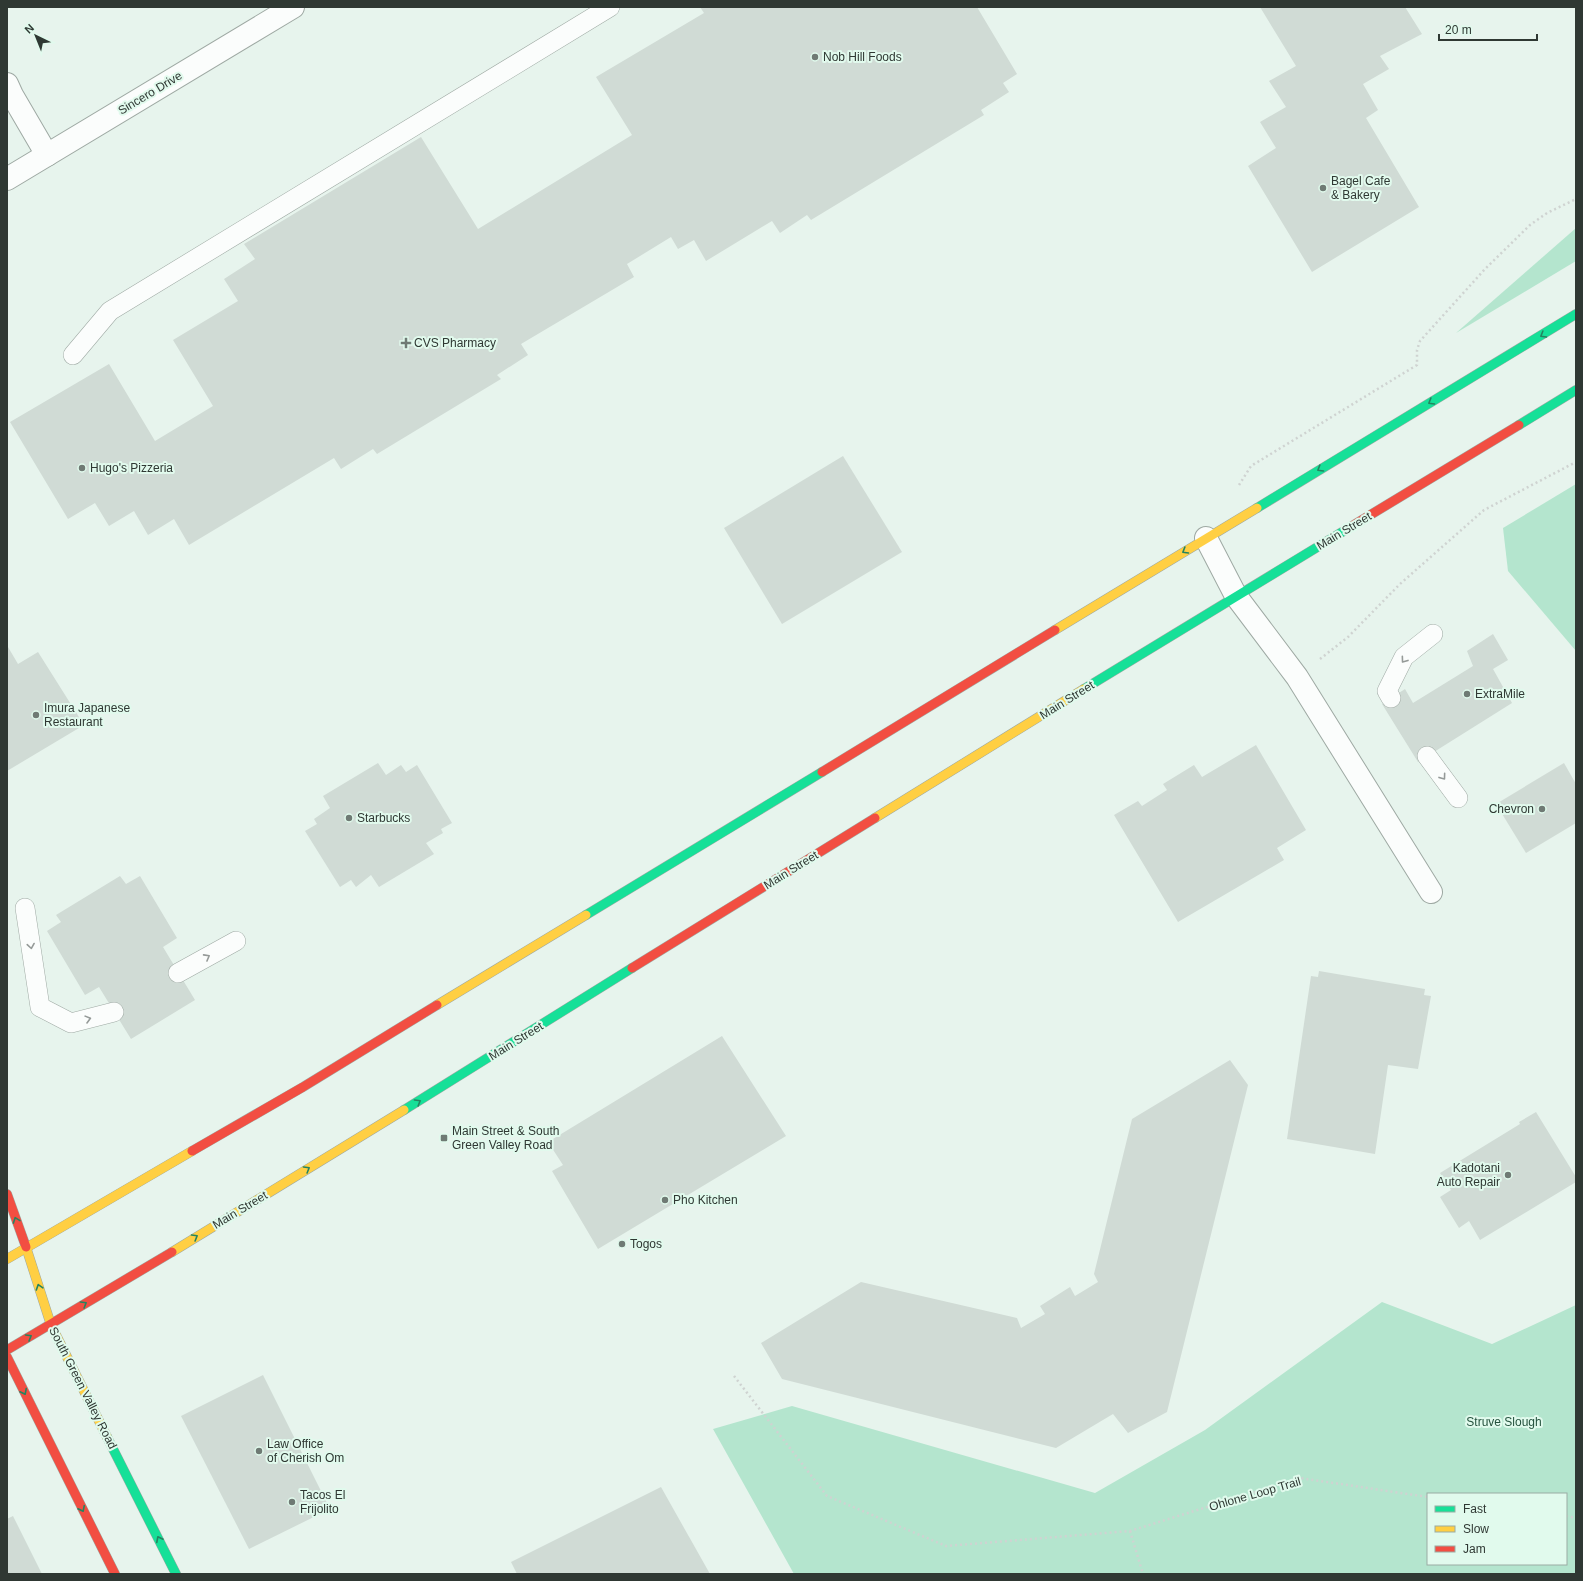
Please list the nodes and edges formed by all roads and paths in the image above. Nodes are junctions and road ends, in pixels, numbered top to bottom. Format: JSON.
{"nodes":[{"id":1,"x":293,"y":7,"type":"edge"},
{"id":2,"x":610,"y":7,"type":"edge"},
{"id":3,"x":7,"y":84,"type":"edge"},
{"id":4,"x":47,"y":155,"type":"junction"},
{"id":5,"x":7,"y":178,"type":"edge"},
{"id":6,"x":1576,"y":199,"type":"edge"},
{"id":7,"x":1576,"y":314,"type":"edge"},
{"id":8,"x":73,"y":356,"type":"dead end"},
{"id":9,"x":1576,"y":390,"type":"edge"},
{"id":10,"x":1576,"y":462,"type":"edge"},
{"id":11,"x":1251,"y":466,"type":"dead end"},
{"id":12,"x":1206,"y":538,"type":"junction"},
{"id":13,"x":1236,"y":596,"type":"junction"},
{"id":14,"x":1433,"y":634,"type":"dead end"},
{"id":15,"x":1297,"y":677,"type":"junction"},
{"id":16,"x":1391,"y":698,"type":"dead end"},
{"id":17,"x":1427,"y":756,"type":"dead end"},
{"id":18,"x":1458,"y":798,"type":"dead end"},
{"id":19,"x":1431,"y":892,"type":"dead end"},
{"id":20,"x":25,"y":908,"type":"dead end"},
{"id":21,"x":236,"y":941,"type":"dead end"},
{"id":22,"x":178,"y":972,"type":"dead end"},
{"id":23,"x":114,"y":1012,"type":"dead end"},
{"id":24,"x":7,"y":1194,"type":"edge"},
{"id":25,"x":26,"y":1247,"type":"junction"},
{"id":26,"x":7,"y":1259,"type":"edge"},
{"id":27,"x":51,"y":1325,"type":"junction"},
{"id":28,"x":7,"y":1350,"type":"edge"},
{"id":29,"x":7,"y":1357,"type":"edge"},
{"id":30,"x":734,"y":1376,"type":"dead end"},
{"id":31,"x":1427,"y":1496,"type":"edge"},
{"id":32,"x":1130,"y":1531,"type":"junction"},
{"id":33,"x":115,"y":1574,"type":"edge"},
{"id":34,"x":176,"y":1574,"type":"edge"},
{"id":35,"x":1143,"y":1574,"type":"edge"}],
"edges":[{"from":1,"to":4,"type":"street","name":"Sincero Drive"},
{"from":2,"to":8,"type":"lane"},
{"from":3,"to":4,"type":"street"},
{"from":4,"to":5,"type":"street","name":"Sincero Drive"},
{"from":6,"to":11,"type":"path"},
{"from":7,"to":12,"type":"main road","one_way":true},
{"from":9,"to":13,"type":"main road","name":"Main Street"},
{"from":10,"to":15,"type":"path"},
{"from":12,"to":13,"type":"street"},
{"from":12,"to":25,"type":"main road","one_way":true},
{"from":13,"to":15,"type":"street"},
{"from":27,"to":13,"type":"main road","name":"Main Street","one_way":true},
{"from":14,"to":16,"type":"lane","one_way":true},
{"from":15,"to":19,"type":"street"},
{"from":17,"to":18,"type":"lane","one_way":true},
{"from":20,"to":23,"type":"lane","one_way":true},
{"from":22,"to":21,"type":"lane","one_way":true},
{"from":25,"to":24,"type":"main road","name":"South Green Valley Road","one_way":true},
{"from":25,"to":26,"type":"main road"},
{"from":27,"to":25,"type":"main road","name":"South Green Valley Road","one_way":true},
{"from":28,"to":27,"type":"main road","name":"Main Street","one_way":true},
{"from":34,"to":27,"type":"main road","name":"South Green Valley Road","one_way":true},
{"from":29,"to":33,"type":"main road","one_way":true},
{"from":30,"to":32,"type":"path","name":"Ohlone Loop Trail"},
{"from":31,"to":32,"type":"path","name":"Ohlone Loop Trail"},
{"from":32,"to":35,"type":"path"}]}
